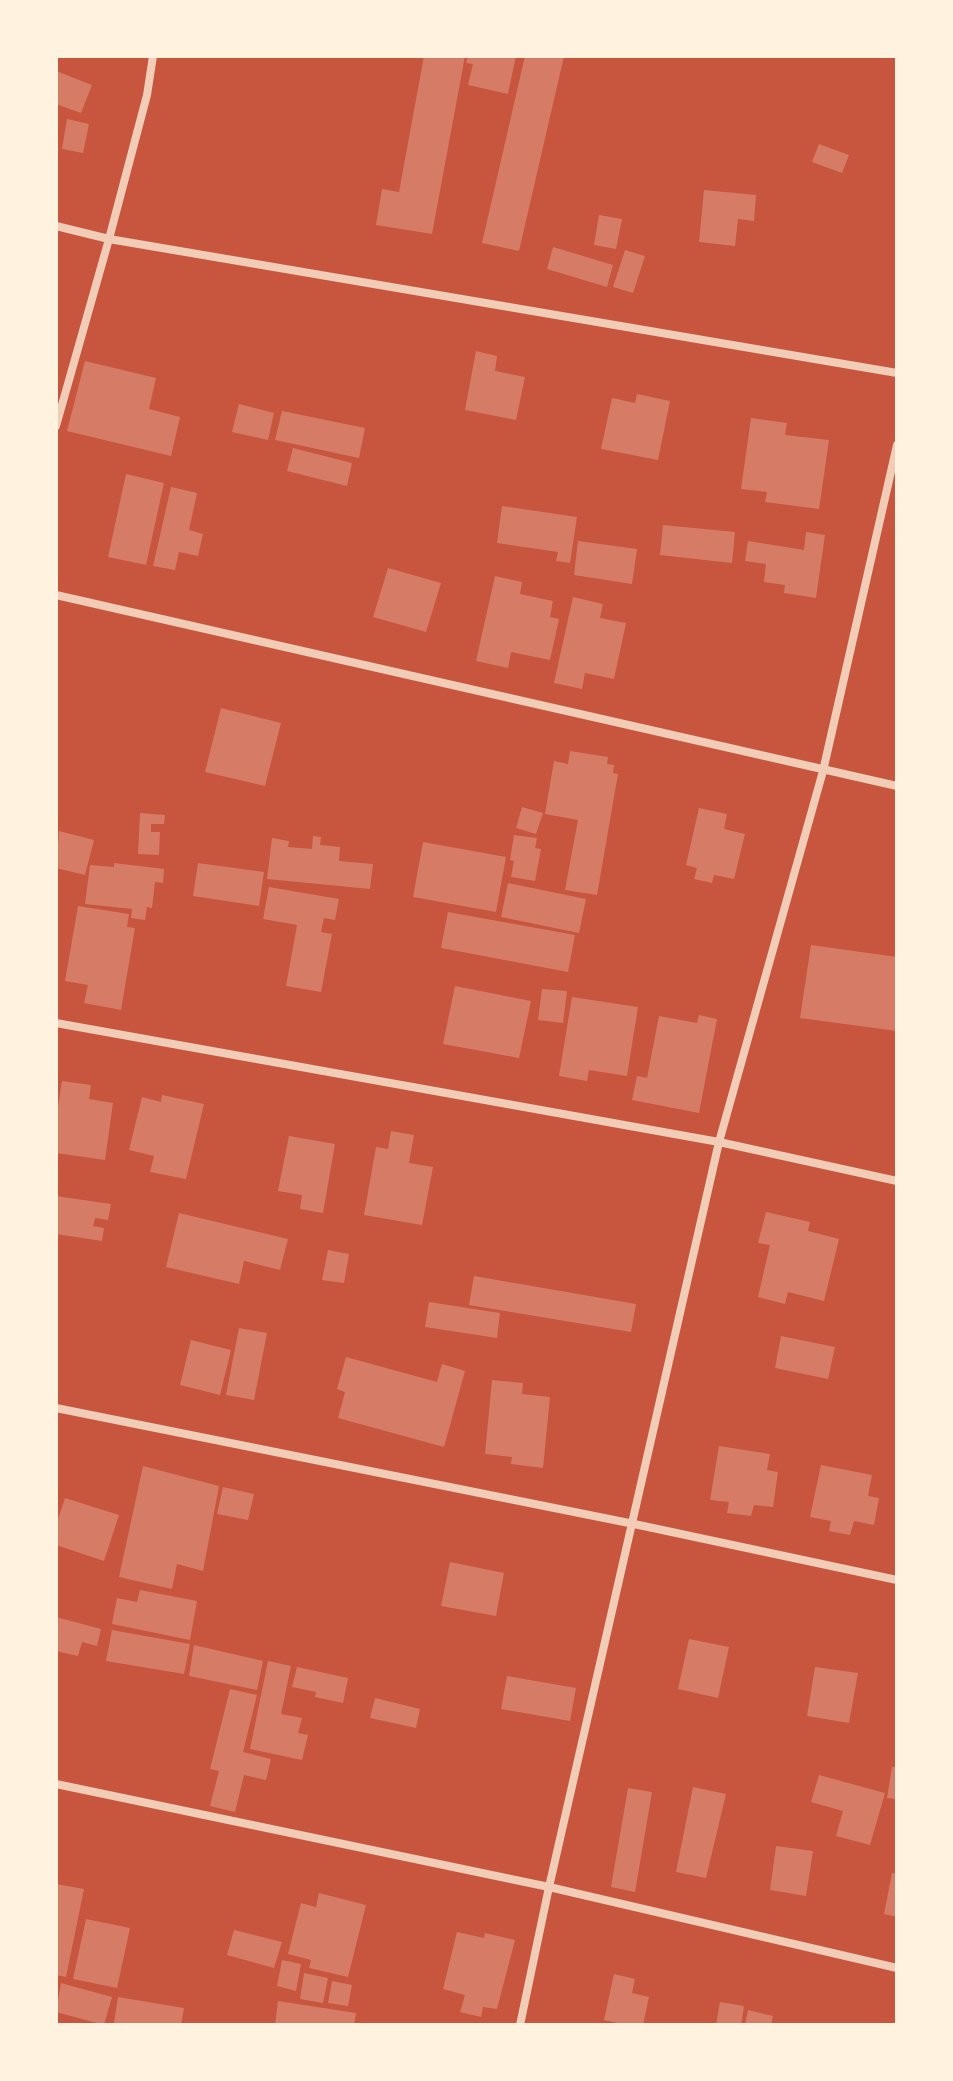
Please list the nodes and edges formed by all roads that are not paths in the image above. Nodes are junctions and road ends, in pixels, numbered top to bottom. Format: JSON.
{"nodes":[{"id":1,"x":153,"y":56,"type":"edge"},
{"id":2,"x":56,"y":226,"type":"edge"},
{"id":3,"x":109,"y":239,"type":"junction"},
{"id":4,"x":897,"y":373,"type":"edge"},
{"id":5,"x":56,"y":426,"type":"edge"},
{"id":6,"x":897,"y":445,"type":"edge"},
{"id":7,"x":56,"y":595,"type":"edge"},
{"id":8,"x":823,"y":771,"type":"junction"},
{"id":9,"x":897,"y":786,"type":"edge"},
{"id":10,"x":56,"y":1023,"type":"edge"},
{"id":11,"x":719,"y":1142,"type":"junction"},
{"id":12,"x":897,"y":1181,"type":"edge"},
{"id":13,"x":56,"y":1408,"type":"edge"},
{"id":14,"x":634,"y":1524,"type":"junction"},
{"id":15,"x":897,"y":1580,"type":"edge"},
{"id":16,"x":56,"y":1784,"type":"edge"},
{"id":17,"x":549,"y":1887,"type":"junction"},
{"id":18,"x":897,"y":1968,"type":"edge"},
{"id":19,"x":520,"y":2025,"type":"edge"}],
"edges":[{"from":1,"to":3,"type":"street"},
{"from":2,"to":3,"type":"street"},
{"from":3,"to":4,"type":"street"},
{"from":3,"to":5,"type":"street"},
{"from":6,"to":8,"type":"street"},
{"from":7,"to":8,"type":"street"},
{"from":8,"to":9,"type":"street"},
{"from":8,"to":11,"type":"street"},
{"from":10,"to":11,"type":"street"},
{"from":11,"to":12,"type":"street"},
{"from":11,"to":14,"type":"street"},
{"from":13,"to":14,"type":"street"},
{"from":14,"to":15,"type":"street"},
{"from":14,"to":17,"type":"street"},
{"from":16,"to":17,"type":"street"},
{"from":17,"to":18,"type":"street"},
{"from":17,"to":19,"type":"street"}]}
